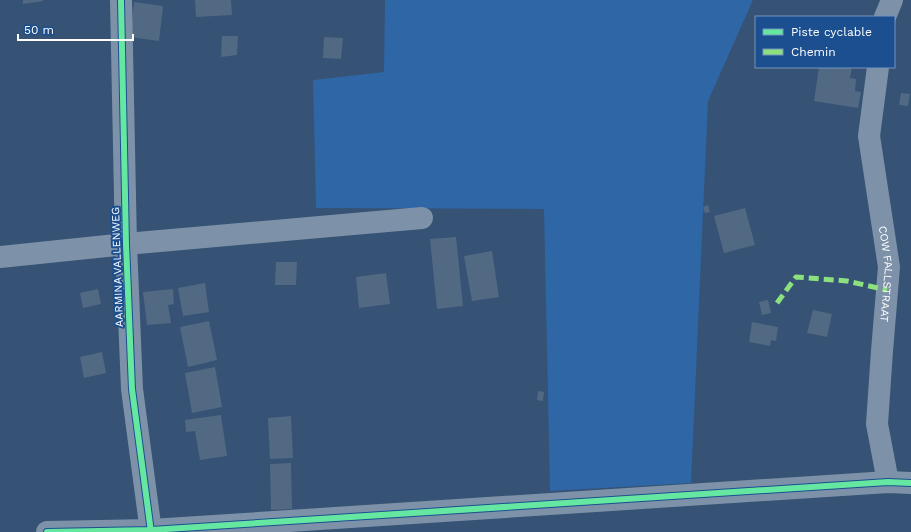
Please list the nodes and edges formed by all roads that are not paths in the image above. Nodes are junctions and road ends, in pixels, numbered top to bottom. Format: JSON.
{"nodes":[{"id":1,"x":121,"y":0,"type":"edge"},
{"id":2,"x":892,"y":0,"type":"edge"},
{"id":3,"x":885,"y":16,"type":"edge"},
{"id":4,"x":878,"y":68,"type":"edge"},
{"id":5,"x":422,"y":218,"type":"dead end"},
{"id":6,"x":126,"y":244,"type":"junction"},
{"id":7,"x":0,"y":258,"type":"edge"},
{"id":8,"x":888,"y":482,"type":"junction"},
{"id":9,"x":911,"y":483,"type":"edge"},
{"id":10,"x":151,"y":531,"type":"edge"},
{"id":11,"x":47,"y":532,"type":"edge"}],
"edges":[{"from":1,"to":6,"type":"street","name":"AARMINA VALLENWEG"},
{"from":2,"to":3,"type":"street"},
{"from":4,"to":8,"type":"street","name":"COW FALLSTRAAT"},
{"from":5,"to":6,"type":"street"},
{"from":6,"to":7,"type":"street"},
{"from":6,"to":10,"type":"street","name":"AARMINA VALLENWEG"},
{"from":8,"to":9,"type":"street"},
{"from":8,"to":10,"type":"street"},
{"from":10,"to":11,"type":"street"}]}
